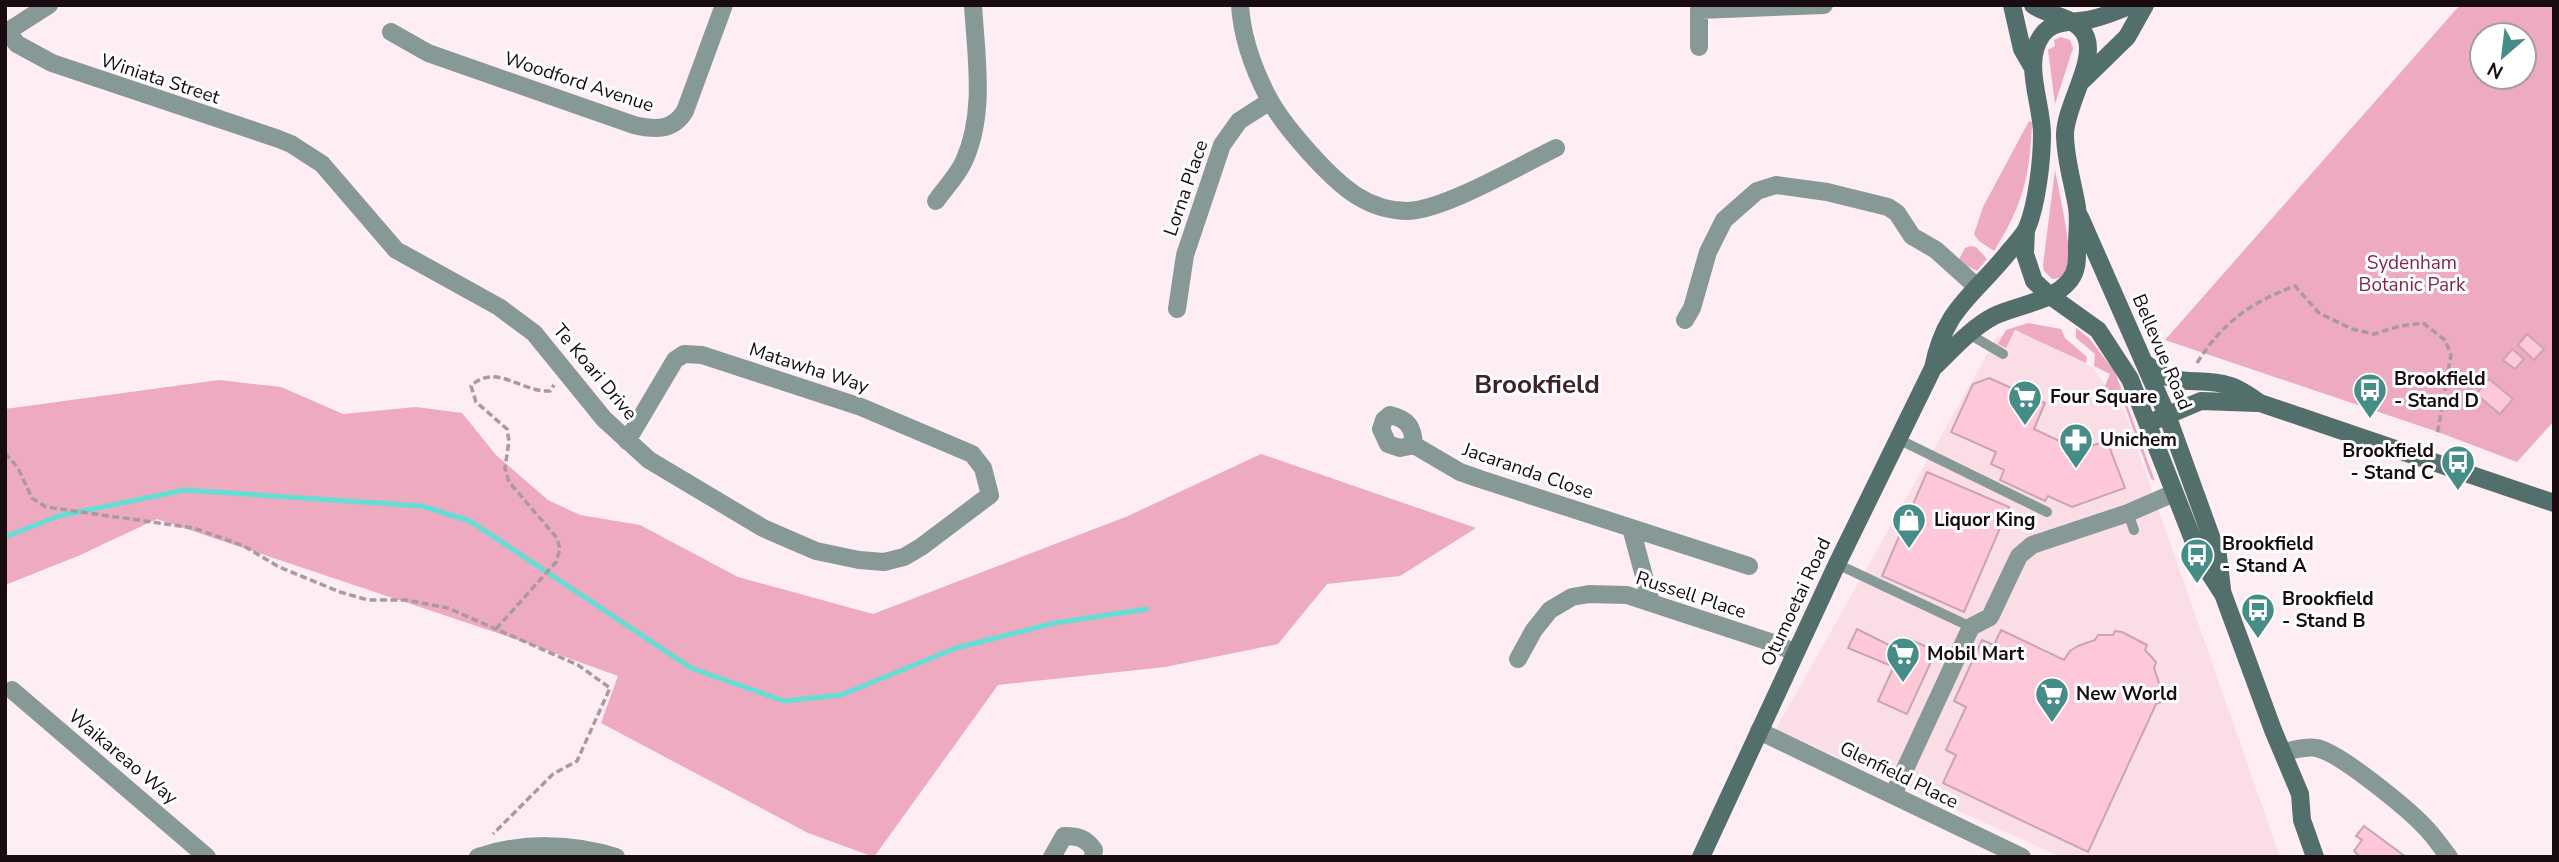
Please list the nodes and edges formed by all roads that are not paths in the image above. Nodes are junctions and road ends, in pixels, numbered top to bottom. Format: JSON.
{"nodes":[{"id":1,"x":49,"y":5,"type":"edge"},
{"id":2,"x":724,"y":5,"type":"edge"},
{"id":3,"x":974,"y":5,"type":"edge"},
{"id":4,"x":1240,"y":5,"type":"edge"},
{"id":5,"x":1824,"y":5,"type":"edge"},
{"id":6,"x":2012,"y":5,"type":"edge"},
{"id":7,"x":2033,"y":5,"type":"edge"},
{"id":8,"x":2132,"y":5,"type":"edge"},
{"id":9,"x":2146,"y":5,"type":"edge"},
{"id":10,"x":2071,"y":21,"type":"junction"},
{"id":11,"x":7,"y":32,"type":"edge"},
{"id":12,"x":390,"y":32,"type":"dead end"},
{"id":13,"x":1699,"y":47,"type":"dead end"},
{"id":14,"x":2033,"y":68,"type":"junction"},
{"id":15,"x":2077,"y":87,"type":"junction"},
{"id":16,"x":1270,"y":101,"type":"junction"},
{"id":17,"x":1556,"y":148,"type":"dead end"},
{"id":18,"x":307,"y":153,"type":"joint"},
{"id":19,"x":936,"y":201,"type":"dead end"},
{"id":20,"x":2077,"y":211,"type":"junction"},
{"id":21,"x":2026,"y":230,"type":"junction"},
{"id":22,"x":1977,"y":287,"type":"junction"},
{"id":23,"x":2049,"y":295,"type":"junction"},
{"id":24,"x":1177,"y":309,"type":"dead end"},
{"id":25,"x":1685,"y":320,"type":"dead end"},
{"id":26,"x":1969,"y":334,"type":"junction"},
{"id":27,"x":2003,"y":354,"type":"dead end"},
{"id":28,"x":2146,"y":364,"type":"junction"},
{"id":29,"x":1933,"y":368,"type":"junction"},
{"id":30,"x":2173,"y":381,"type":"junction"},
{"id":31,"x":2157,"y":394,"type":"junction"},
{"id":32,"x":2260,"y":403,"type":"junction"},
{"id":33,"x":2167,"y":415,"type":"junction"},
{"id":34,"x":2150,"y":423,"type":"junction"},
{"id":35,"x":1898,"y":439,"type":"junction"},
{"id":36,"x":627,"y":441,"type":"junction"},
{"id":37,"x":1414,"y":445,"type":"dead end"},
{"id":38,"x":2174,"y":493,"type":"junction"},
{"id":39,"x":990,"y":495,"type":"joint"},
{"id":40,"x":2554,"y":503,"type":"edge"},
{"id":41,"x":2047,"y":512,"type":"dead end"},
{"id":42,"x":1631,"y":528,"type":"junction"},
{"id":43,"x":1837,"y":564,"type":"junction"},
{"id":44,"x":1749,"y":566,"type":"dead end"},
{"id":45,"x":2223,"y":594,"type":"junction"},
{"id":46,"x":1651,"y":602,"type":"junction"},
{"id":47,"x":1971,"y":626,"type":"junction"},
{"id":48,"x":1795,"y":653,"type":"junction"},
{"id":49,"x":1518,"y":659,"type":"dead end"},
{"id":50,"x":12,"y":690,"type":"dead end"},
{"id":51,"x":1759,"y":731,"type":"junction"},
{"id":52,"x":2284,"y":752,"type":"junction"},
{"id":53,"x":1893,"y":795,"type":"junction"},
{"id":54,"x":207,"y":857,"type":"edge"},
{"id":55,"x":478,"y":857,"type":"edge"},
{"id":56,"x":616,"y":857,"type":"edge"},
{"id":57,"x":1052,"y":857,"type":"edge"},
{"id":58,"x":1093,"y":857,"type":"edge"},
{"id":59,"x":1701,"y":857,"type":"edge"},
{"id":60,"x":2022,"y":857,"type":"edge"},
{"id":61,"x":2315,"y":857,"type":"edge"},
{"id":62,"x":2449,"y":857,"type":"edge"}],
"edges":[{"from":1,"to":11,"type":"street"},
{"from":2,"to":12,"type":"street","name":"Woodford Avenue"},
{"from":3,"to":19,"type":"street"},
{"from":4,"to":16,"type":"street"},
{"from":5,"to":13,"type":"street"},
{"from":6,"to":14,"type":"main road"},
{"from":7,"to":10,"type":"main road"},
{"from":8,"to":10,"type":"main road","name":"Otumoetai Road"},
{"from":9,"to":15,"type":"main road","name":"Otumoetai Road"},
{"from":10,"to":14,"type":"main road","name":"Otumoetai Road"},
{"from":10,"to":15,"type":"main road"},
{"from":11,"to":18,"type":"street","name":"Winiata Street"},
{"from":14,"to":21,"type":"main road","name":"Otumoetai Road"},
{"from":15,"to":20,"type":"main road","name":"Otumoetai Road"},
{"from":16,"to":17,"type":"street"},
{"from":16,"to":24,"type":"street","name":"Lorna Place"},
{"from":18,"to":36,"type":"street","name":"Te Koari Drive"},
{"from":20,"to":23,"type":"main road","name":"Otumoetai Road"},
{"from":20,"to":28,"type":"main road","name":"Bellevue Road"},
{"from":21,"to":22,"type":"main road","name":"Otumoetai Road"},
{"from":21,"to":23,"type":"main road","name":"Bellevue Road"},
{"from":22,"to":25,"type":"street"},
{"from":22,"to":29,"type":"main road","name":"Otumoetai Road"},
{"from":23,"to":26,"type":"main road","name":"Otumoetai Road"},
{"from":23,"to":34,"type":"main road","name":"Bellevue Road"},
{"from":26,"to":27,"type":"lane"},
{"from":26,"to":29,"type":"main road","name":"Otumoetai Road"},
{"from":28,"to":30,"type":"main road"},
{"from":28,"to":31,"type":"main road","name":"Bellevue Road"},
{"from":29,"to":35,"type":"main road","name":"Otumoetai Road"},
{"from":30,"to":31,"type":"main road"},
{"from":30,"to":32,"type":"main road"},
{"from":31,"to":33,"type":"main road","name":"Bellevue Road"},
{"from":31,"to":34,"type":"main road"},
{"from":32,"to":33,"type":"main road"},
{"from":32,"to":40,"type":"main road"},
{"from":33,"to":34,"type":"main road"},
{"from":33,"to":45,"type":"main road","name":"Bellevue Road"},
{"from":34,"to":38,"type":"main road","name":"Bellevue Road"},
{"from":35,"to":41,"type":"lane"},
{"from":35,"to":43,"type":"main road","name":"Otumoetai Road"},
{"from":36,"to":39,"type":"street","name":"Te Koari Drive"},
{"from":36,"to":39,"type":"street","name":"Matawha Way"},
{"from":37,"to":42,"type":"street","name":"Jacaranda Close"},
{"from":38,"to":45,"type":"main road","name":"Bellevue Road"},
{"from":38,"to":47,"type":"street"},
{"from":42,"to":44,"type":"street","name":"Jacaranda Close"},
{"from":42,"to":46,"type":"street"},
{"from":43,"to":47,"type":"lane"},
{"from":43,"to":48,"type":"main road","name":"Otumoetai Road"},
{"from":45,"to":52,"type":"main road","name":"Bellevue Road"},
{"from":46,"to":48,"type":"street","name":"Russell Place"},
{"from":46,"to":49,"type":"street","name":"Russell Place"},
{"from":47,"to":53,"type":"street"},
{"from":48,"to":51,"type":"main road","name":"Otumoetai Road"},
{"from":50,"to":54,"type":"street","name":"Waikareao Way"},
{"from":51,"to":53,"type":"street","name":"Glenfield Place"},
{"from":51,"to":59,"type":"main road","name":"Otumoetai Road"},
{"from":52,"to":61,"type":"main road","name":"Bellevue Road"},
{"from":52,"to":62,"type":"street"},
{"from":53,"to":60,"type":"street","name":"Glenfield Place"},
{"from":55,"to":56,"type":"street"},
{"from":57,"to":58,"type":"street"}]}
